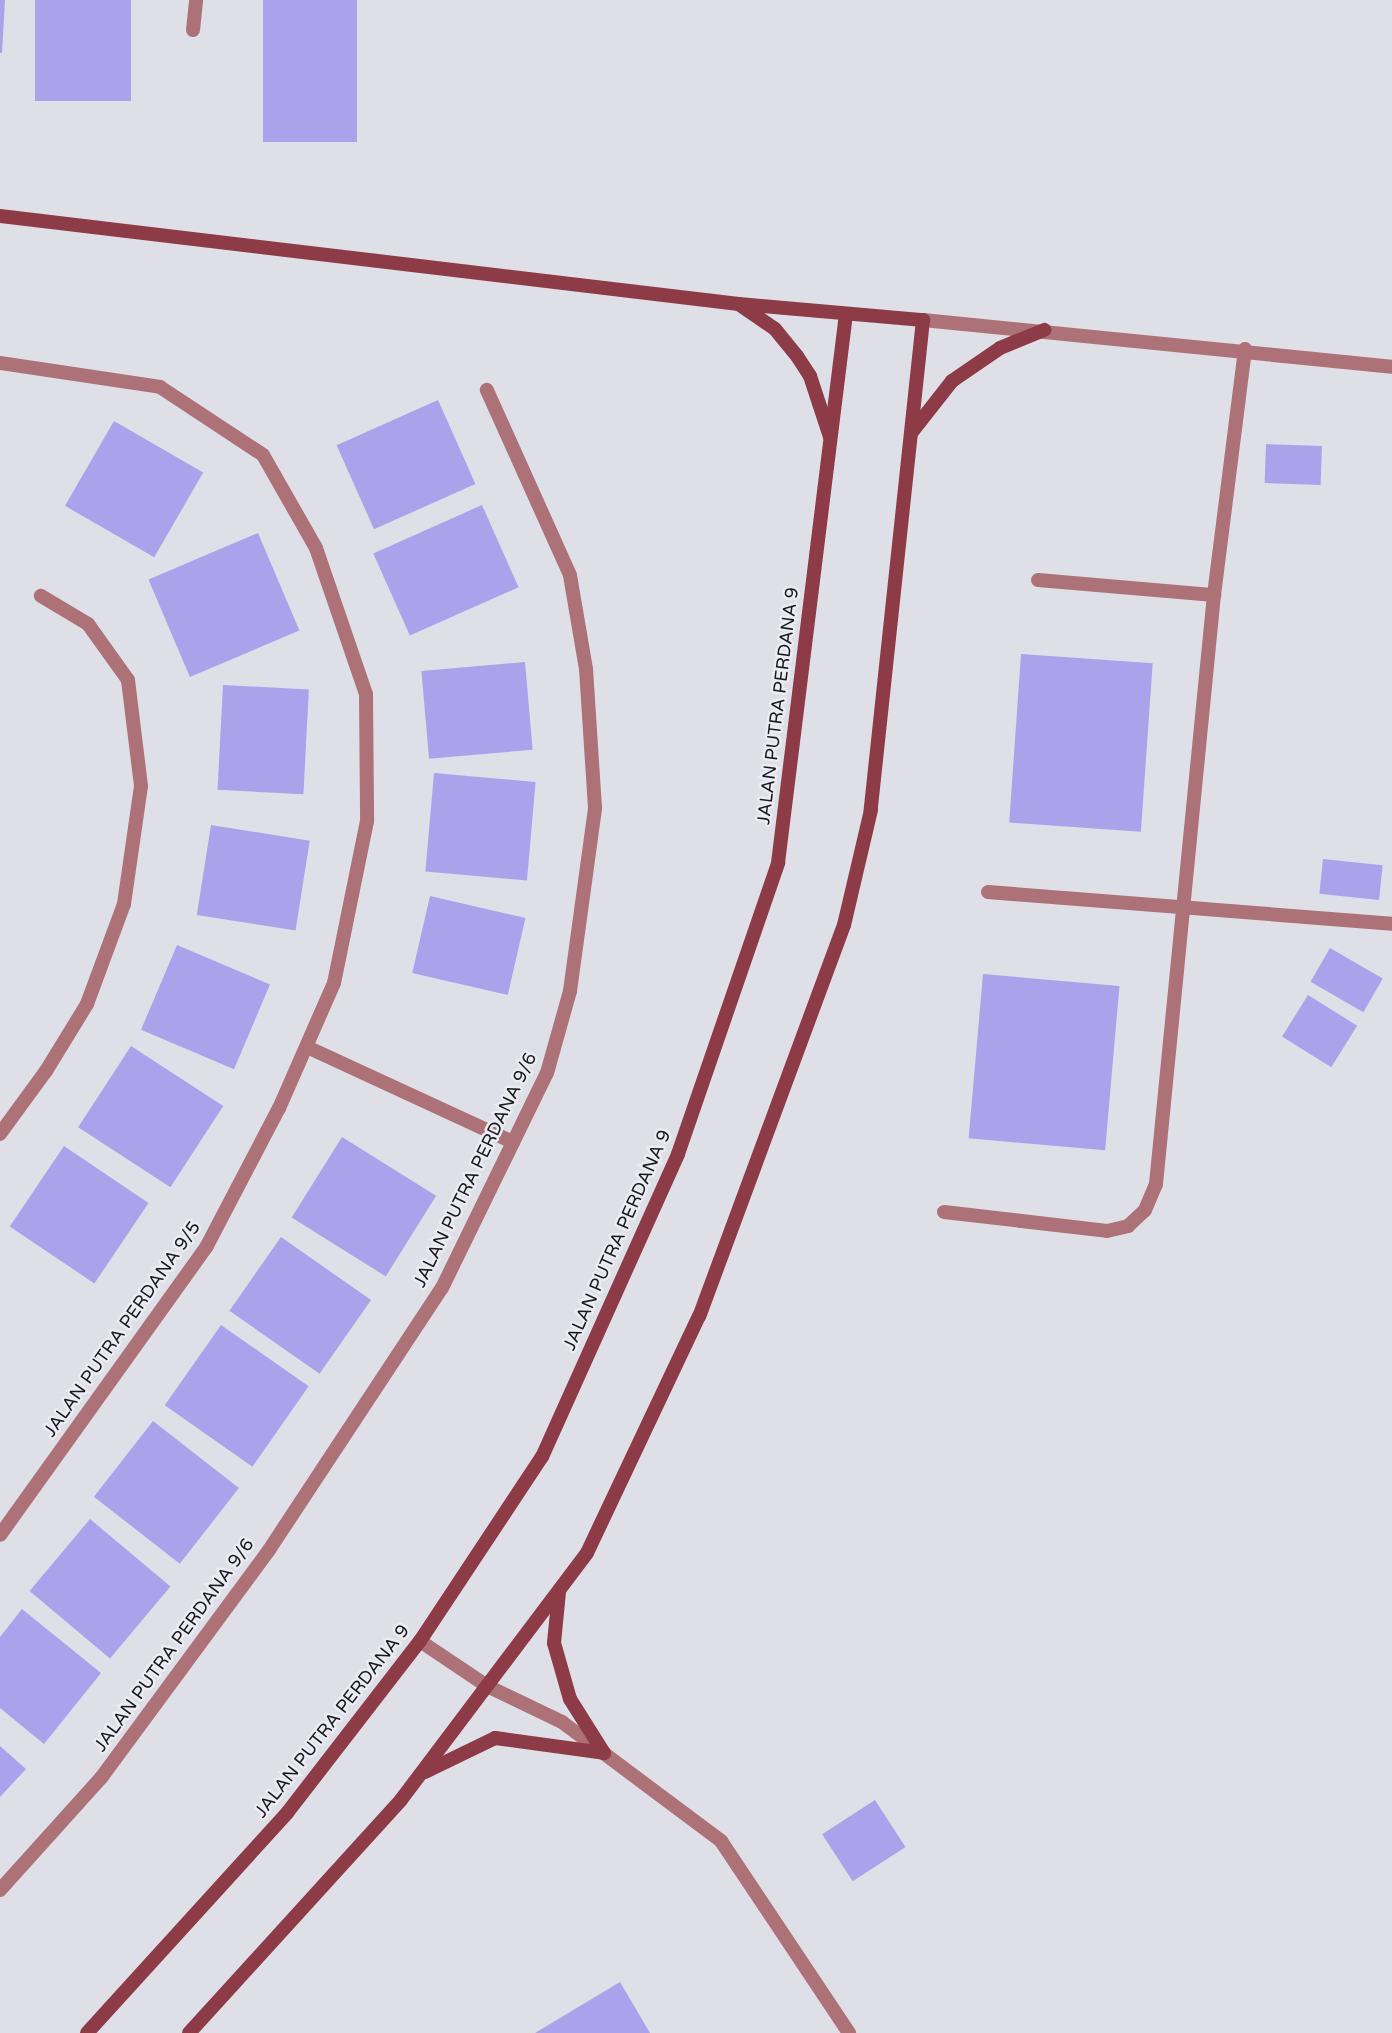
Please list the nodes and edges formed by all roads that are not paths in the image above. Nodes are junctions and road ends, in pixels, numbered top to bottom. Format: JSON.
{"nodes":[{"id":1,"x":196,"y":0,"type":"edge"},
{"id":2,"x":193,"y":30,"type":"dead end"},
{"id":3,"x":0,"y":216,"type":"edge"},
{"id":4,"x":739,"y":304,"type":"junction"},
{"id":5,"x":846,"y":314,"type":"junction"},
{"id":6,"x":923,"y":320,"type":"junction"},
{"id":7,"x":1044,"y":330,"type":"junction"},
{"id":8,"x":1245,"y":349,"type":"junction"},
{"id":9,"x":0,"y":363,"type":"edge"},
{"id":10,"x":1392,"y":367,"type":"edge"},
{"id":11,"x":487,"y":390,"type":"dead end"},
{"id":12,"x":911,"y":433,"type":"junction"},
{"id":13,"x":831,"y":441,"type":"junction"},
{"id":14,"x":1038,"y":580,"type":"dead end"},
{"id":15,"x":1213,"y":594,"type":"junction"},
{"id":16,"x":41,"y":596,"type":"dead end"},
{"id":17,"x":988,"y":892,"type":"dead end"},
{"id":18,"x":1181,"y":908,"type":"junction"},
{"id":19,"x":1392,"y":924,"type":"edge"},
{"id":20,"x":307,"y":1047,"type":"junction"},
{"id":21,"x":0,"y":1134,"type":"edge"},
{"id":22,"x":513,"y":1142,"type":"junction"},
{"id":23,"x":944,"y":1212,"type":"dead end"},
{"id":24,"x":0,"y":1535,"type":"edge"},
{"id":25,"x":559,"y":1590,"type":"junction"},
{"id":26,"x":419,"y":1641,"type":"junction"},
{"id":27,"x":487,"y":1686,"type":"junction"},
{"id":28,"x":604,"y":1753,"type":"junction"},
{"id":29,"x":420,"y":1774,"type":"junction"},
{"id":30,"x":0,"y":1890,"type":"edge"},
{"id":31,"x":88,"y":2033,"type":"edge"},
{"id":32,"x":189,"y":2033,"type":"edge"},
{"id":33,"x":849,"y":2033,"type":"edge"}],
"edges":[{"from":1,"to":2,"type":"street"},
{"from":3,"to":4,"type":"street"},
{"from":4,"to":5,"type":"street"},
{"from":4,"to":13,"type":"street"},
{"from":5,"to":6,"type":"street"},
{"from":5,"to":13,"type":"street","name":"JALAN PUTRA PERDANA 9"},
{"from":6,"to":7,"type":"street"},
{"from":6,"to":12,"type":"street"},
{"from":7,"to":8,"type":"street"},
{"from":7,"to":12,"type":"street"},
{"from":8,"to":10,"type":"street"},
{"from":8,"to":15,"type":"street"},
{"from":9,"to":20,"type":"street","name":"JALAN PUTRA PERDANA 9/5"},
{"from":11,"to":22,"type":"street","name":"JALAN PUTRA PERDANA 9/6"},
{"from":12,"to":25,"type":"street"},
{"from":13,"to":26,"type":"street","name":"JALAN PUTRA PERDANA 9"},
{"from":14,"to":15,"type":"street"},
{"from":15,"to":18,"type":"street"},
{"from":16,"to":21,"type":"street"},
{"from":17,"to":18,"type":"street"},
{"from":18,"to":19,"type":"street"},
{"from":18,"to":23,"type":"street"},
{"from":20,"to":22,"type":"street"},
{"from":20,"to":24,"type":"street","name":"JALAN PUTRA PERDANA 9/5"},
{"from":22,"to":30,"type":"street","name":"JALAN PUTRA PERDANA 9/6"},
{"from":25,"to":27,"type":"street"},
{"from":25,"to":28,"type":"street"},
{"from":26,"to":27,"type":"street"},
{"from":26,"to":31,"type":"street","name":"JALAN PUTRA PERDANA 9"},
{"from":27,"to":28,"type":"street"},
{"from":27,"to":29,"type":"street"},
{"from":28,"to":29,"type":"street"},
{"from":28,"to":33,"type":"street"},
{"from":29,"to":32,"type":"street"}]}
